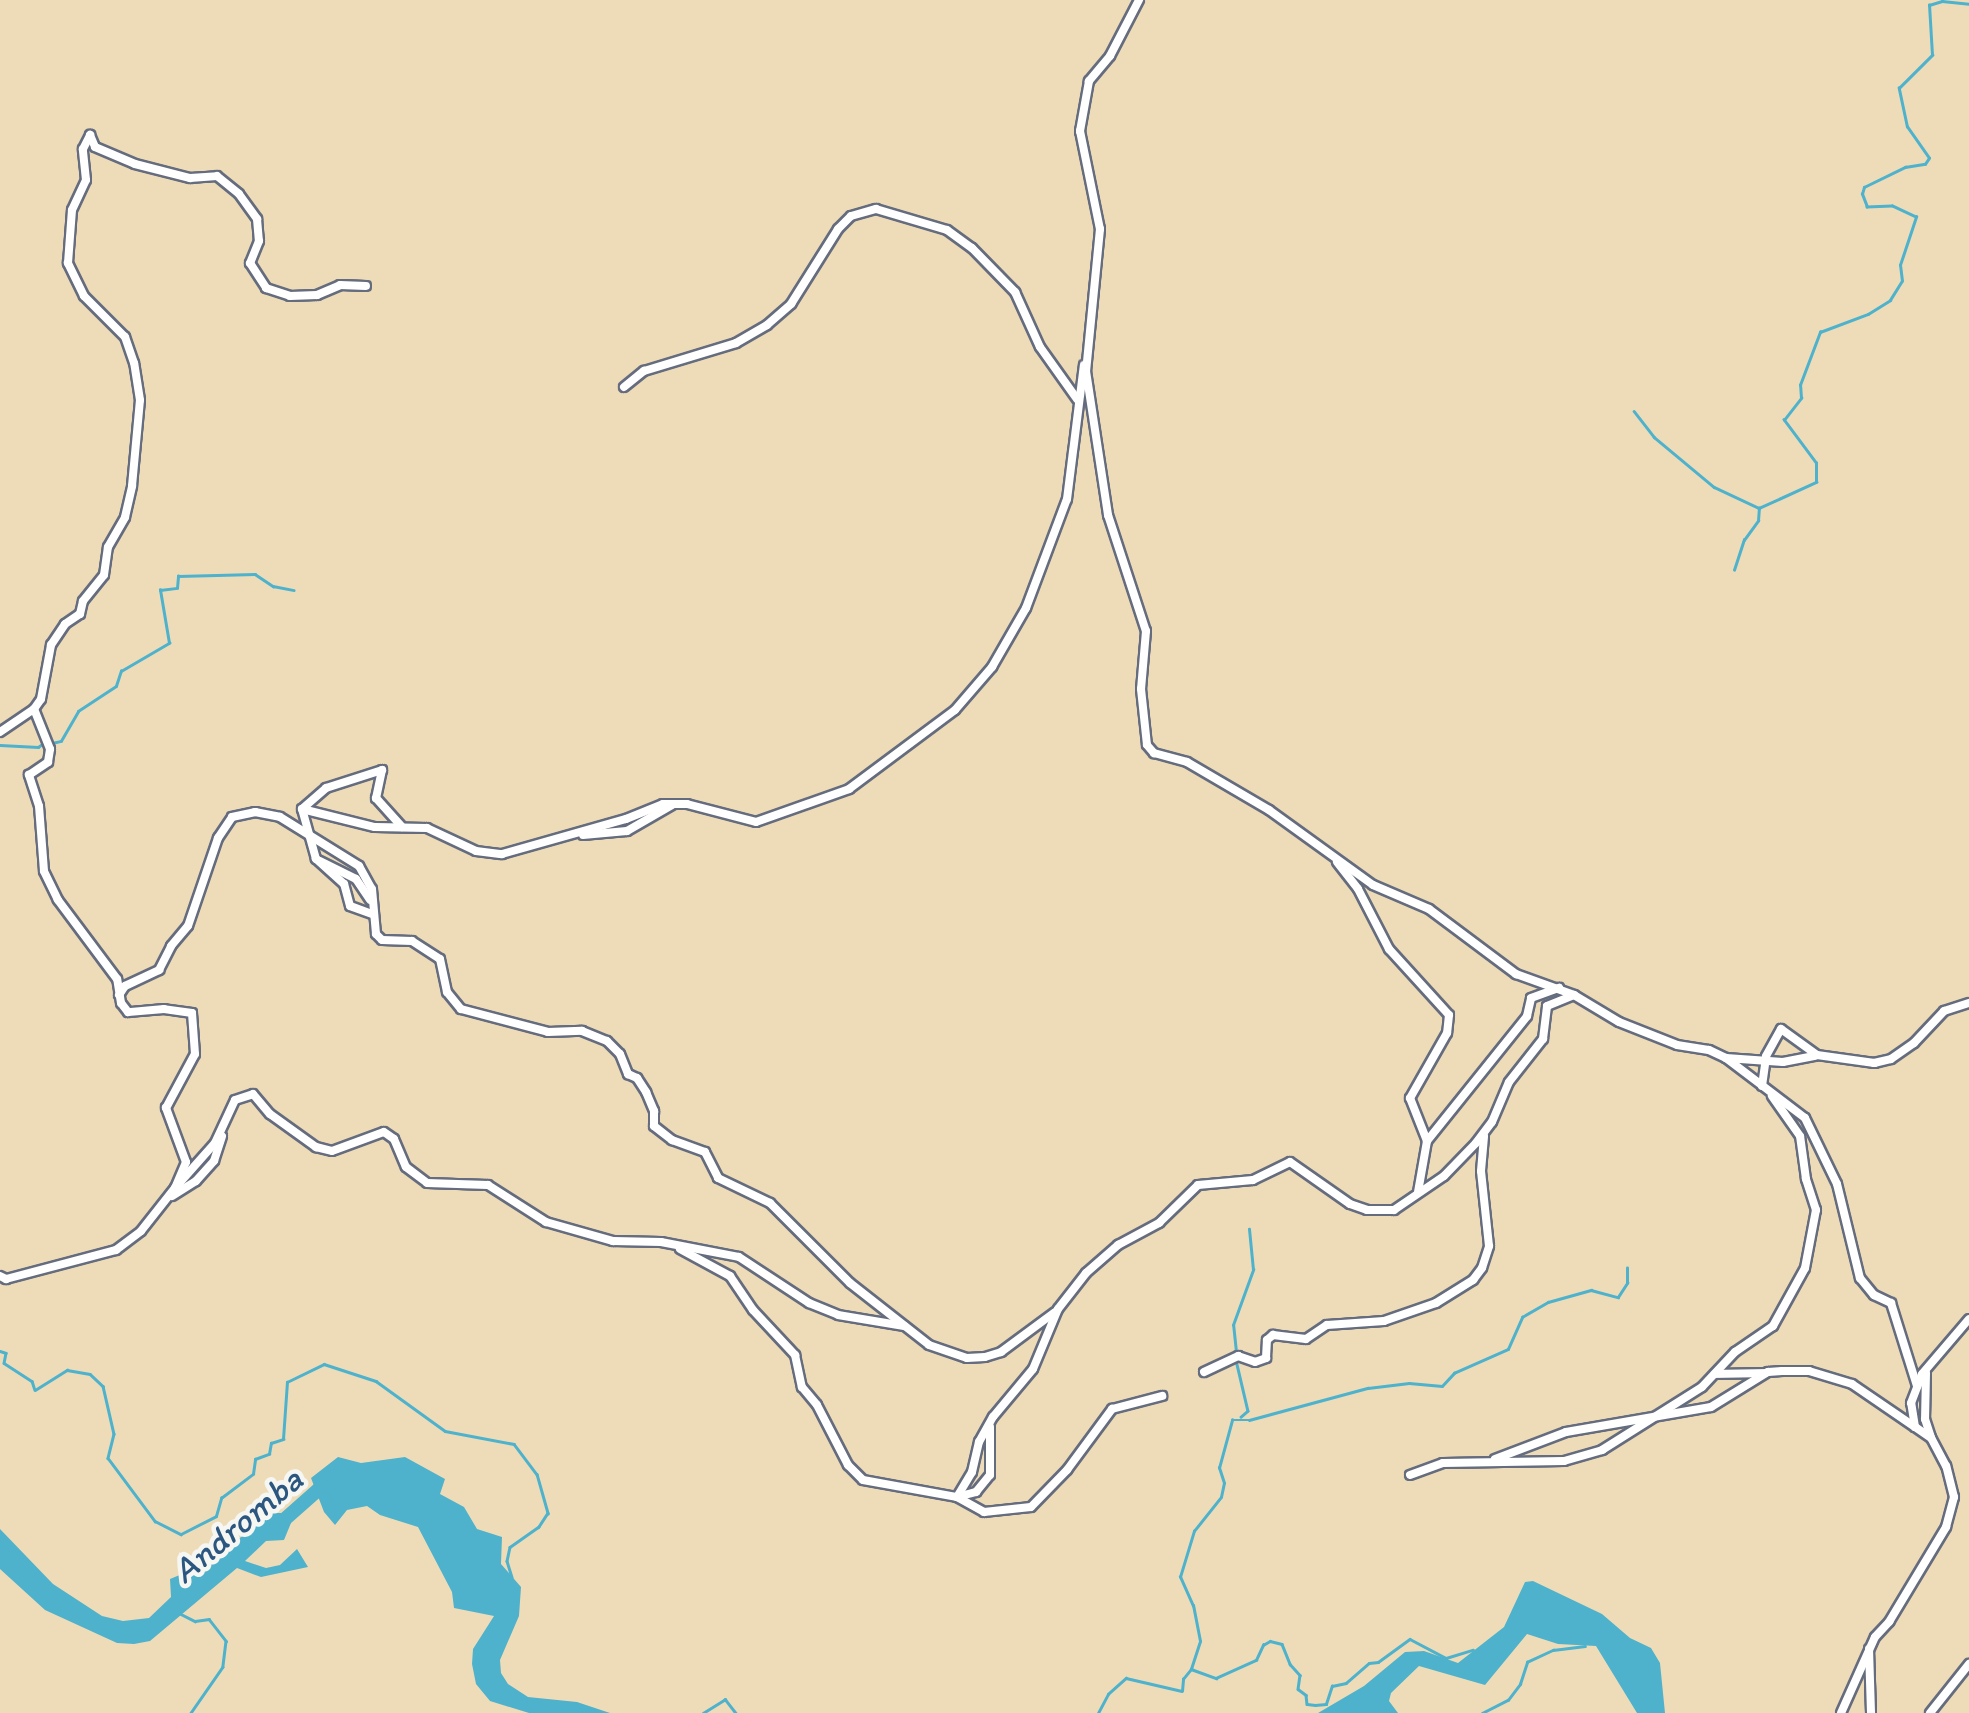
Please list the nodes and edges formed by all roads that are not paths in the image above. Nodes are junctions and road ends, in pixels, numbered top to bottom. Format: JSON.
{"nodes":[{"id":1,"x":1139,"y":0,"type":"edge"},
{"id":2,"x":366,"y":286,"type":"dead end"},
{"id":3,"x":1087,"y":353,"type":"junction"},
{"id":4,"x":624,"y":386,"type":"dead end"},
{"id":5,"x":1077,"y":399,"type":"junction"},
{"id":6,"x":34,"y":709,"type":"junction"},
{"id":7,"x":0,"y":732,"type":"edge"},
{"id":8,"x":302,"y":809,"type":"junction"},
{"id":9,"x":403,"y":828,"type":"junction"},
{"id":10,"x":306,"y":832,"type":"junction"},
{"id":11,"x":1334,"y":858,"type":"junction"},
{"id":12,"x":316,"y":859,"type":"junction"},
{"id":13,"x":371,"y":900,"type":"junction"},
{"id":14,"x":372,"y":914,"type":"junction"},
{"id":15,"x":1559,"y":988,"type":"junction"},
{"id":16,"x":118,"y":995,"type":"junction"},
{"id":17,"x":1574,"y":995,"type":"junction"},
{"id":18,"x":1969,"y":1003,"type":"edge"},
{"id":19,"x":1817,"y":1056,"type":"junction"},
{"id":20,"x":1726,"y":1058,"type":"junction"},
{"id":21,"x":1766,"y":1060,"type":"junction"},
{"id":22,"x":1766,"y":1089,"type":"junction"},
{"id":23,"x":223,"y":1130,"type":"junction"},
{"id":24,"x":1485,"y":1132,"type":"junction"},
{"id":25,"x":1426,"y":1141,"type":"junction"},
{"id":26,"x":175,"y":1188,"type":"junction"},
{"id":27,"x":1418,"y":1192,"type":"junction"},
{"id":28,"x":164,"y":1201,"type":"junction"},
{"id":29,"x":674,"y":1245,"type":"junction"},
{"id":30,"x":0,"y":1276,"type":"edge"},
{"id":31,"x":1058,"y":1310,"type":"junction"},
{"id":32,"x":1969,"y":1318,"type":"edge"},
{"id":33,"x":908,"y":1326,"type":"junction"},
{"id":34,"x":1927,"y":1366,"type":"junction"},
{"id":35,"x":1204,"y":1372,"type":"dead end"},
{"id":36,"x":1768,"y":1372,"type":"junction"},
{"id":37,"x":1715,"y":1374,"type":"junction"},
{"id":38,"x":1917,"y":1386,"type":"junction"},
{"id":39,"x":1162,"y":1396,"type":"dead end"},
{"id":40,"x":1653,"y":1414,"type":"junction"},
{"id":41,"x":990,"y":1424,"type":"junction"},
{"id":42,"x":1915,"y":1427,"type":"junction"},
{"id":43,"x":1931,"y":1438,"type":"junction"},
{"id":44,"x":1495,"y":1459,"type":"junction"},
{"id":45,"x":1410,"y":1475,"type":"dead end"},
{"id":46,"x":957,"y":1497,"type":"junction"},
{"id":47,"x":1869,"y":1649,"type":"junction"},
{"id":48,"x":1969,"y":1664,"type":"edge"},
{"id":49,"x":1841,"y":1713,"type":"edge"},
{"id":50,"x":1871,"y":1713,"type":"edge"},
{"id":51,"x":1930,"y":1713,"type":"edge"}],
"edges":[{"from":1,"to":3,"type":"street"},
{"from":2,"to":6,"type":"street"},
{"from":3,"to":5,"type":"street"},
{"from":3,"to":11,"type":"street"},
{"from":4,"to":5,"type":"street"},
{"from":5,"to":9,"type":"street"},
{"from":6,"to":7,"type":"street"},
{"from":6,"to":16,"type":"street"},
{"from":8,"to":9,"type":"street"},
{"from":8,"to":9,"type":"street"},
{"from":8,"to":10,"type":"street"},
{"from":10,"to":12,"type":"street"},
{"from":10,"to":13,"type":"street"},
{"from":10,"to":16,"type":"street"},
{"from":11,"to":15,"type":"street"},
{"from":11,"to":25,"type":"street"},
{"from":12,"to":13,"type":"street"},
{"from":12,"to":14,"type":"street"},
{"from":13,"to":14,"type":"street"},
{"from":14,"to":33,"type":"street"},
{"from":15,"to":17,"type":"street"},
{"from":15,"to":25,"type":"street"},
{"from":16,"to":26,"type":"street"},
{"from":17,"to":20,"type":"street"},
{"from":17,"to":24,"type":"street"},
{"from":18,"to":19,"type":"street"},
{"from":19,"to":21,"type":"street"},
{"from":19,"to":21,"type":"street"},
{"from":20,"to":21,"type":"street"},
{"from":20,"to":22,"type":"street"},
{"from":21,"to":22,"type":"street"},
{"from":22,"to":37,"type":"street"},
{"from":22,"to":38,"type":"street"},
{"from":23,"to":26,"type":"street"},
{"from":23,"to":28,"type":"street"},
{"from":23,"to":29,"type":"street"},
{"from":24,"to":27,"type":"street"},
{"from":24,"to":35,"type":"street"},
{"from":25,"to":27,"type":"street"},
{"from":26,"to":28,"type":"street"},
{"from":27,"to":31,"type":"street"},
{"from":28,"to":30,"type":"street"},
{"from":29,"to":33,"type":"street"},
{"from":29,"to":46,"type":"street"},
{"from":31,"to":33,"type":"street"},
{"from":31,"to":41,"type":"street"},
{"from":32,"to":34,"type":"street"},
{"from":34,"to":38,"type":"street"},
{"from":34,"to":43,"type":"street"},
{"from":36,"to":37,"type":"street"},
{"from":36,"to":40,"type":"street"},
{"from":36,"to":42,"type":"street"},
{"from":37,"to":40,"type":"street"},
{"from":38,"to":42,"type":"street"},
{"from":39,"to":46,"type":"street"},
{"from":40,"to":44,"type":"street"},
{"from":40,"to":44,"type":"street"},
{"from":41,"to":46,"type":"street"},
{"from":41,"to":46,"type":"street"},
{"from":42,"to":43,"type":"street"},
{"from":43,"to":47,"type":"street"},
{"from":44,"to":45,"type":"street"},
{"from":47,"to":49,"type":"street"},
{"from":47,"to":50,"type":"street"},
{"from":48,"to":51,"type":"street"}]}
